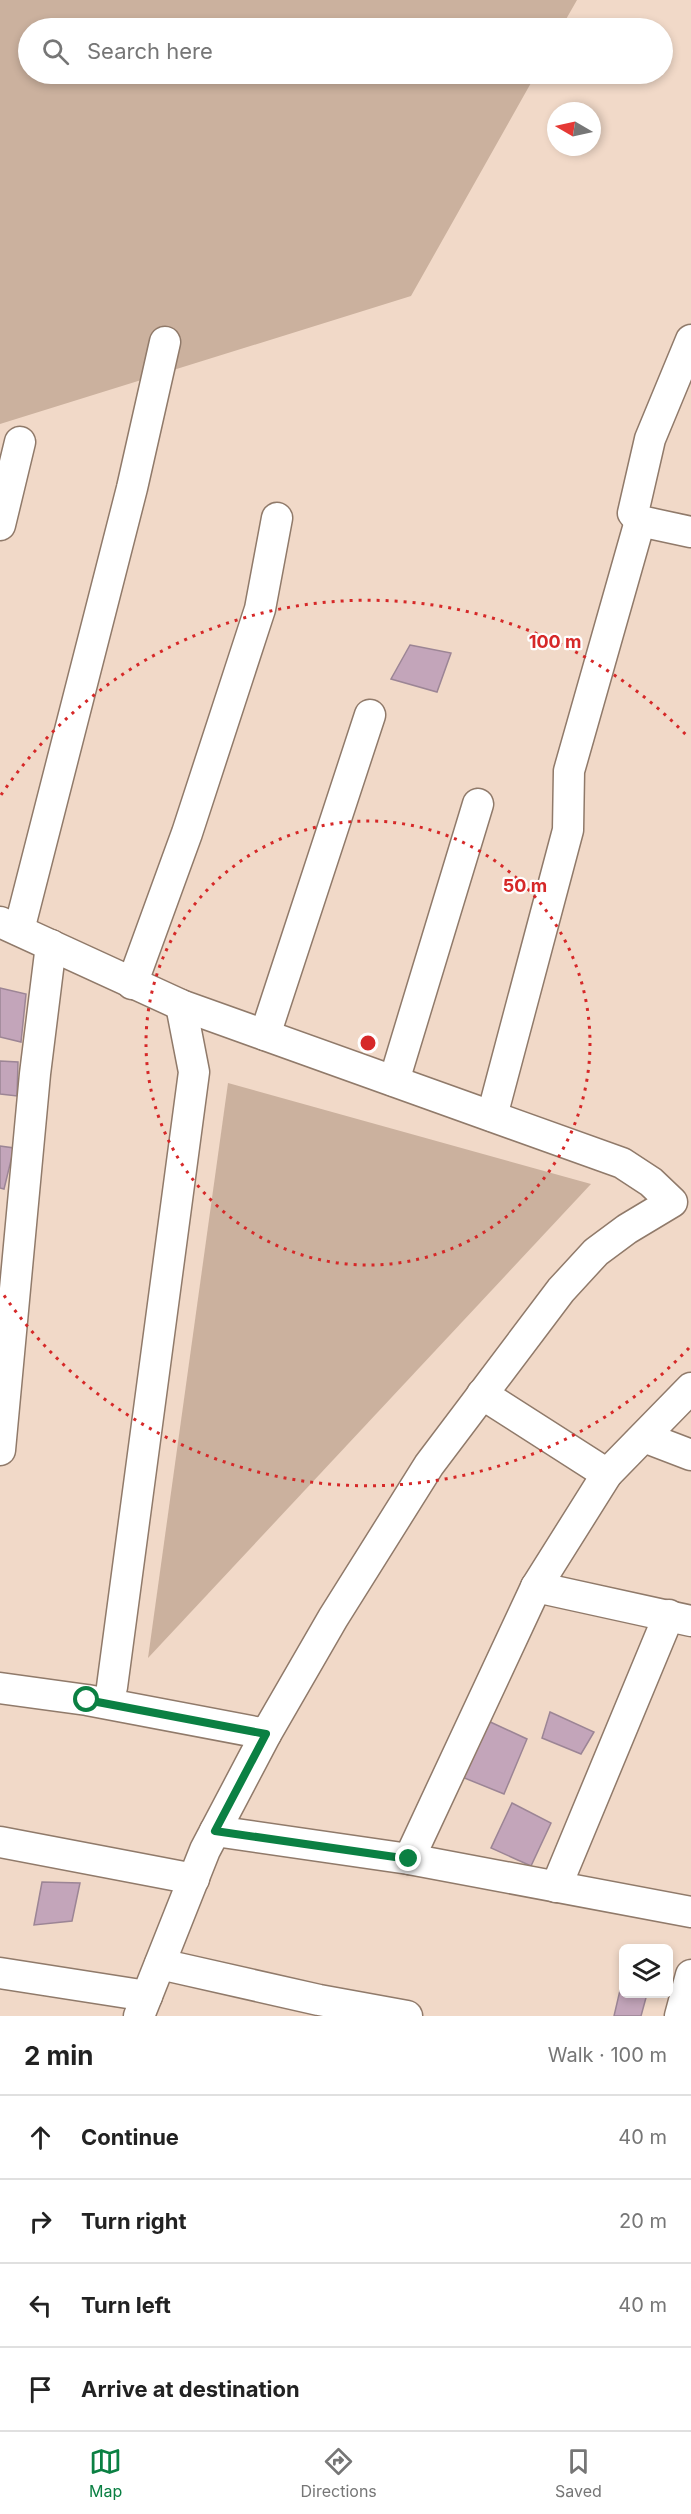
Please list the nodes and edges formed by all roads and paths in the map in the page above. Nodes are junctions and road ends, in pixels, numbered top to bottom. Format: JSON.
{"nodes":[{"id":1,"x":691,"y":340,"type":"edge"},
{"id":2,"x":165,"y":342,"type":"dead end"},
{"id":3,"x":20,"y":442,"type":"dead end"},
{"id":4,"x":277,"y":518,"type":"dead end"},
{"id":5,"x":640,"y":522,"type":"junction"},
{"id":6,"x":0,"y":525,"type":"edge"},
{"id":7,"x":691,"y":532,"type":"edge"},
{"id":8,"x":370,"y":715,"type":"dead end"},
{"id":9,"x":478,"y":804,"type":"dead end"},
{"id":10,"x":10,"y":926,"type":"edge"},
{"id":11,"x":51,"y":945,"type":"junction"},
{"id":12,"x":132,"y":984,"type":"junction"},
{"id":13,"x":181,"y":1005,"type":"junction"},
{"id":14,"x":265,"y":1035,"type":"junction"},
{"id":15,"x":394,"y":1081,"type":"junction"},
{"id":16,"x":492,"y":1116,"type":"junction"},
{"id":17,"x":682,"y":1201,"type":"edge"},
{"id":18,"x":691,"y":1388,"type":"edge"},
{"id":19,"x":483,"y":1394,"type":"junction"},
{"id":20,"x":644,"y":1437,"type":"junction"},
{"id":21,"x":0,"y":1450,"type":"edge"},
{"id":22,"x":691,"y":1455,"type":"edge"},
{"id":23,"x":607,"y":1474,"type":"junction"},
{"id":24,"x":536,"y":1587,"type":"junction"},
{"id":25,"x":680,"y":1618,"type":"edge"},
{"id":26,"x":112,"y":1687,"type":"dead end"},
{"id":27,"x":0,"y":1688,"type":"edge"},
{"id":28,"x":266,"y":1734,"type":"junction"},
{"id":29,"x":215,"y":1831,"type":"junction"},
{"id":30,"x":0,"y":1842,"type":"edge"},
{"id":31,"x":409,"y":1859,"type":"junction"},
{"id":32,"x":194,"y":1879,"type":"junction"},
{"id":33,"x":556,"y":1887,"type":"junction"},
{"id":34,"x":691,"y":1912,"type":"edge"},
{"id":35,"x":160,"y":1964,"type":"junction"},
{"id":36,"x":0,"y":1973,"type":"edge"},
{"id":37,"x":691,"y":1975,"type":"edge"},
{"id":38,"x":143,"y":2006,"type":"edge"},
{"id":39,"x":316,"y":2008,"type":"edge"},
{"id":40,"x":406,"y":2016,"type":"edge"},
{"id":41,"x":680,"y":2016,"type":"edge"}],
"edges":[{"from":1,"to":5,"type":"street"},
{"from":2,"to":10,"type":"street"},
{"from":3,"to":6,"type":"street"},
{"from":4,"to":12,"type":"street"},
{"from":5,"to":7,"type":"street"},
{"from":5,"to":16,"type":"street"},
{"from":8,"to":14,"type":"street"},
{"from":9,"to":15,"type":"street"},
{"from":10,"to":11,"type":"street"},
{"from":11,"to":12,"type":"street"},
{"from":11,"to":21,"type":"street"},
{"from":12,"to":13,"type":"street"},
{"from":13,"to":14,"type":"street"},
{"from":13,"to":26,"type":"street"},
{"from":14,"to":15,"type":"street"},
{"from":15,"to":16,"type":"street"},
{"from":16,"to":17,"type":"street"},
{"from":17,"to":19,"type":"street"},
{"from":18,"to":20,"type":"street"},
{"from":19,"to":23,"type":"street"},
{"from":19,"to":28,"type":"street"},
{"from":20,"to":22,"type":"street"},
{"from":20,"to":23,"type":"street"},
{"from":23,"to":24,"type":"street"},
{"from":24,"to":25,"type":"street"},
{"from":24,"to":31,"type":"street"},
{"from":25,"to":33,"type":"street"},
{"from":27,"to":28,"type":"street"},
{"from":28,"to":29,"type":"street"},
{"from":29,"to":31,"type":"street"},
{"from":29,"to":32,"type":"street"},
{"from":30,"to":32,"type":"street"},
{"from":31,"to":33,"type":"street"},
{"from":32,"to":35,"type":"street"},
{"from":33,"to":34,"type":"street"},
{"from":35,"to":38,"type":"street"},
{"from":35,"to":39,"type":"street"},
{"from":36,"to":38,"type":"street"},
{"from":37,"to":41,"type":"street"},
{"from":39,"to":40,"type":"street"}]}
